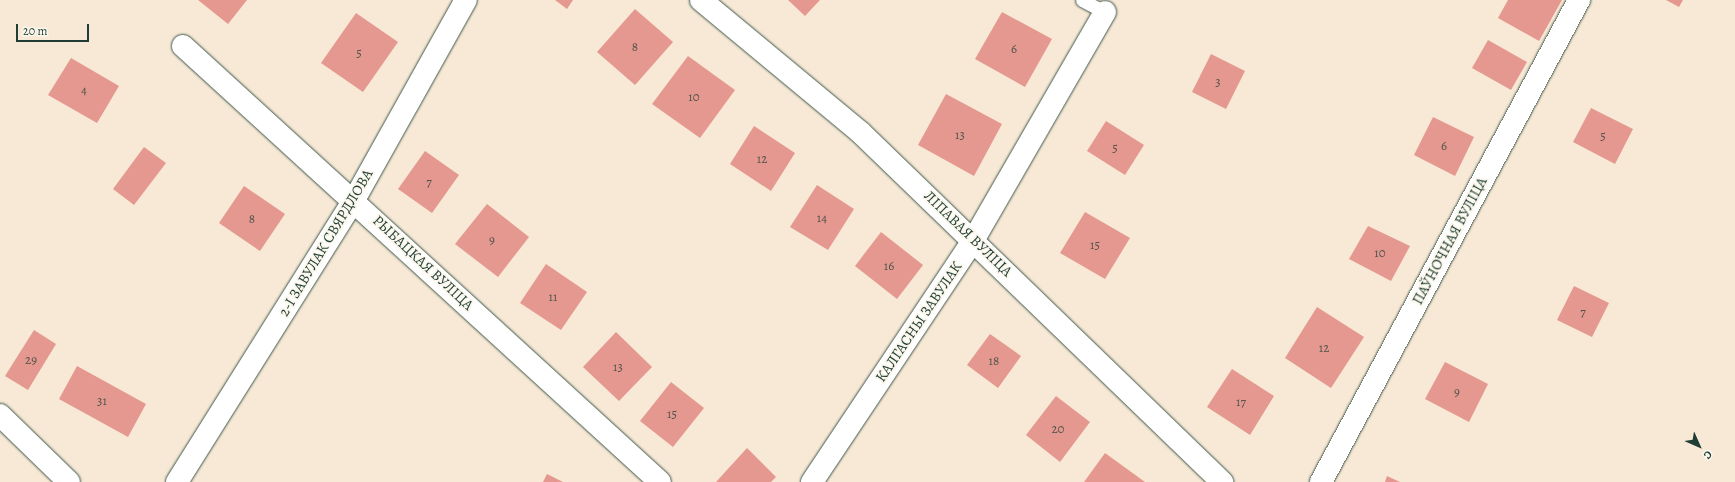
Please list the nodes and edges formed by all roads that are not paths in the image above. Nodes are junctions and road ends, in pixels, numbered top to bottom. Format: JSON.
{"nodes":[{"id":1,"x":466,"y":0,"type":"edge"},
{"id":2,"x":701,"y":0,"type":"edge"},
{"id":3,"x":1082,"y":0,"type":"edge"},
{"id":4,"x":1579,"y":0,"type":"edge"},
{"id":5,"x":1105,"y":12,"type":"joint"},
{"id":6,"x":183,"y":46,"type":"dead end"},
{"id":7,"x":354,"y":200,"type":"junction"},
{"id":8,"x":974,"y":240,"type":"junction"},
{"id":9,"x":0,"y":415,"type":"edge"},
{"id":10,"x":69,"y":482,"type":"edge"},
{"id":11,"x":178,"y":482,"type":"edge"},
{"id":12,"x":660,"y":482,"type":"edge"},
{"id":13,"x":812,"y":482,"type":"edge"},
{"id":14,"x":1222,"y":482,"type":"edge"},
{"id":15,"x":1321,"y":482,"type":"edge"}],
"edges":[{"from":1,"to":7,"type":"street","name":"2-І ЗАВУЛАК СВЯРДЛОВА"},
{"from":2,"to":8,"type":"street","name":"ЛІПАВАЯ ВУЛІЦА"},
{"from":3,"to":5,"type":"lane"},
{"from":4,"to":15,"type":"street","name":"ПАЎНОЧНАЯ ВУЛІЦА"},
{"from":5,"to":8,"type":"street","name":"КАЛГАСНЫ ЗАВУЛАК"},
{"from":6,"to":7,"type":"street","name":"РЫБАЦКАЯ ВУЛІЦА"},
{"from":7,"to":11,"type":"street","name":"2-І ЗАВУЛАК СВЯРДЛОВА"},
{"from":7,"to":12,"type":"street","name":"РЫБАЦКАЯ ВУЛІЦА"},
{"from":8,"to":13,"type":"street","name":"КАЛГАСНЫ ЗАВУЛАК"},
{"from":8,"to":14,"type":"street","name":"ЛІПАВАЯ ВУЛІЦА"},
{"from":9,"to":10,"type":"street"}]}
